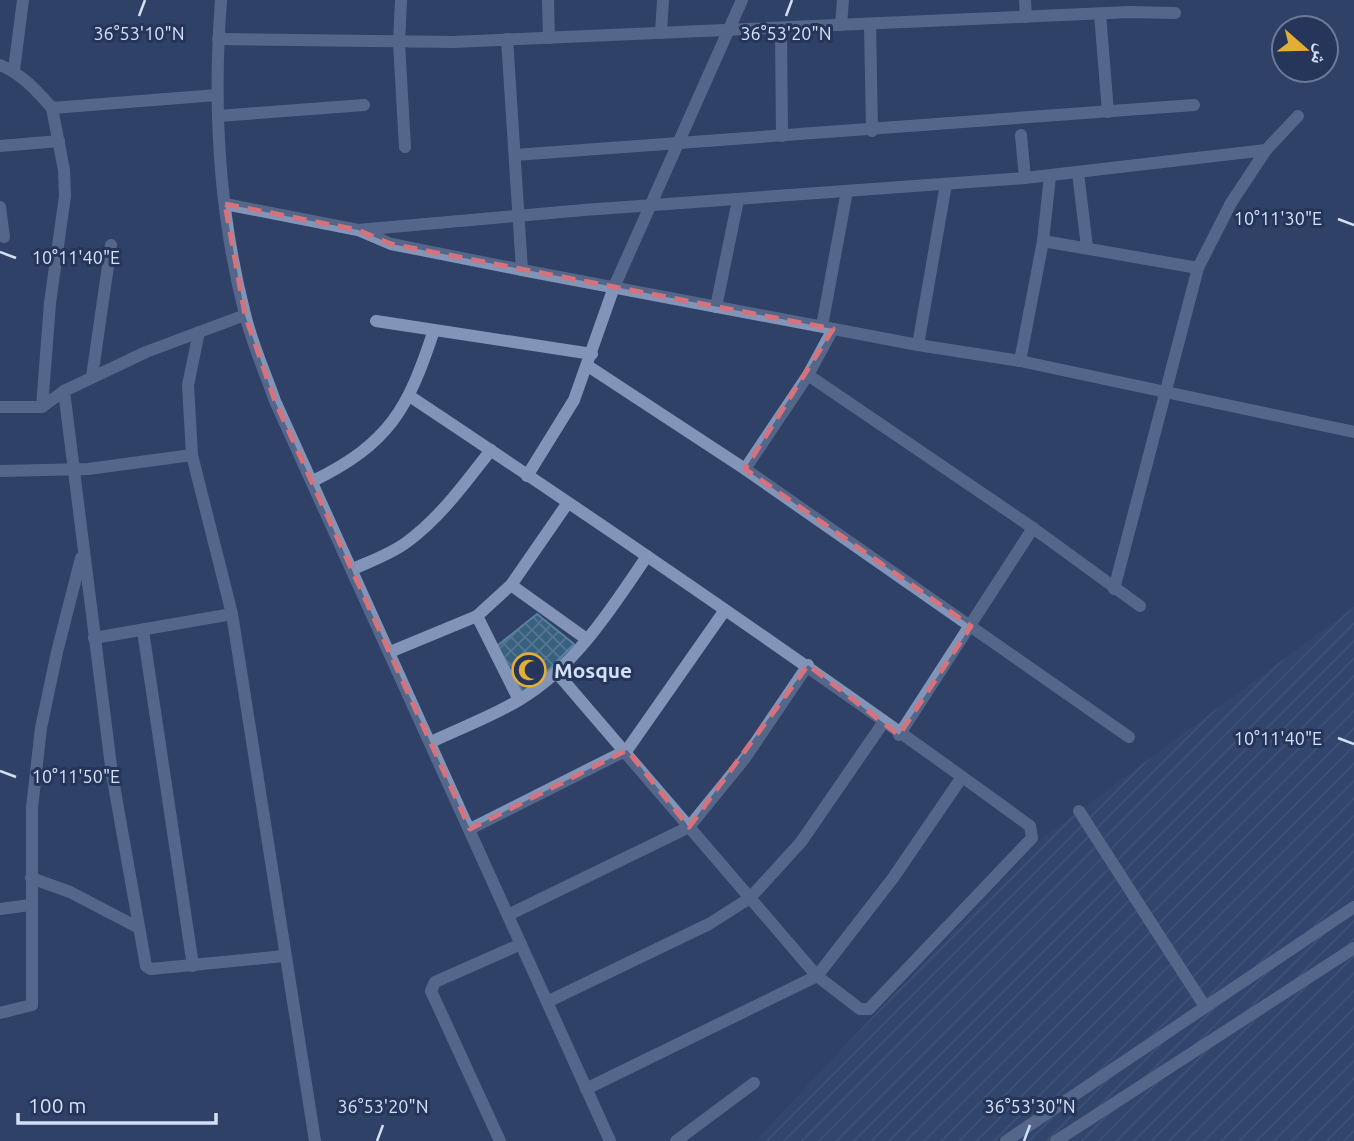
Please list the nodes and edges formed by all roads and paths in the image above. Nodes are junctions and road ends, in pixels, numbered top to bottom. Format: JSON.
{"nodes":[{"id":1,"x":23,"y":0,"type":"edge"},
{"id":2,"x":221,"y":0,"type":"edge"},
{"id":3,"x":401,"y":0,"type":"edge"},
{"id":4,"x":548,"y":0,"type":"edge"},
{"id":5,"x":663,"y":0,"type":"edge"},
{"id":6,"x":742,"y":0,"type":"edge"},
{"id":7,"x":843,"y":0,"type":"edge"},
{"id":8,"x":1025,"y":0,"type":"edge"},
{"id":9,"x":1130,"y":6,"type":"edge"},
{"id":10,"x":1175,"y":13,"type":"dead end"},
{"id":11,"x":1100,"y":14,"type":"junction"},
{"id":12,"x":1026,"y":17,"type":"junction"},
{"id":13,"x":870,"y":24,"type":"junction"},
{"id":14,"x":841,"y":26,"type":"junction"},
{"id":15,"x":781,"y":28,"type":"junction"},
{"id":16,"x":729,"y":30,"type":"junction"},
{"id":17,"x":661,"y":33,"type":"junction"},
{"id":18,"x":549,"y":38,"type":"junction"},
{"id":19,"x":218,"y":39,"type":"junction"},
{"id":20,"x":507,"y":39,"type":"junction"},
{"id":21,"x":399,"y":43,"type":"junction"},
{"id":22,"x":0,"y":65,"type":"edge"},
{"id":23,"x":14,"y":70,"type":"junction"},
{"id":24,"x":217,"y":95,"type":"junction"},
{"id":25,"x":364,"y":105,"type":"dead end"},
{"id":26,"x":1194,"y":105,"type":"dead end"},
{"id":27,"x":52,"y":108,"type":"junction"},
{"id":28,"x":1108,"y":112,"type":"junction"},
{"id":29,"x":218,"y":116,"type":"junction"},
{"id":30,"x":1298,"y":116,"type":"dead end"},
{"id":31,"x":872,"y":131,"type":"junction"},
{"id":32,"x":1021,"y":135,"type":"dead end"},
{"id":33,"x":782,"y":136,"type":"junction"},
{"id":34,"x":59,"y":141,"type":"junction"},
{"id":35,"x":676,"y":145,"type":"junction"},
{"id":36,"x":0,"y":146,"type":"edge"},
{"id":37,"x":405,"y":147,"type":"dead end"},
{"id":38,"x":1266,"y":150,"type":"junction"},
{"id":39,"x":515,"y":155,"type":"junction"},
{"id":40,"x":1078,"y":173,"type":"junction"},
{"id":41,"x":1050,"y":176,"type":"junction"},
{"id":42,"x":1025,"y":178,"type":"junction"},
{"id":43,"x":946,"y":184,"type":"junction"},
{"id":44,"x":846,"y":191,"type":"junction"},
{"id":45,"x":738,"y":200,"type":"junction"},
{"id":46,"x":225,"y":204,"type":"junction"},
{"id":47,"x":0,"y":207,"type":"edge"},
{"id":48,"x":649,"y":207,"type":"junction"},
{"id":49,"x":518,"y":216,"type":"junction"},
{"id":50,"x":358,"y":230,"type":"junction"},
{"id":51,"x":4,"y":237,"type":"dead end"},
{"id":52,"x":1043,"y":241,"type":"junction"},
{"id":53,"x":111,"y":244,"type":"dead end"},
{"id":54,"x":1087,"y":247,"type":"junction"},
{"id":55,"x":1198,"y":268,"type":"junction"},
{"id":56,"x":522,"y":270,"type":"junction"},
{"id":57,"x":614,"y":287,"type":"junction"},
{"id":58,"x":716,"y":307,"type":"junction"},
{"id":59,"x":245,"y":315,"type":"junction"},
{"id":60,"x":376,"y":321,"type":"dead end"},
{"id":61,"x":827,"y":328,"type":"junction"},
{"id":62,"x":434,"y":330,"type":"junction"},
{"id":63,"x":199,"y":332,"type":"junction"},
{"id":64,"x":918,"y":345,"type":"junction"},
{"id":65,"x":590,"y":360,"type":"junction"},
{"id":66,"x":1020,"y":361,"type":"junction"},
{"id":67,"x":808,"y":375,"type":"junction"},
{"id":68,"x":92,"y":377,"type":"junction"},
{"id":69,"x":64,"y":391,"type":"junction"},
{"id":70,"x":1166,"y":393,"type":"junction"},
{"id":71,"x":411,"y":397,"type":"junction"},
{"id":72,"x":0,"y":407,"type":"edge"},
{"id":73,"x":42,"y":407,"type":"junction"},
{"id":74,"x":1354,"y":432,"type":"edge"},
{"id":75,"x":491,"y":450,"type":"junction"},
{"id":76,"x":192,"y":455,"type":"junction"},
{"id":77,"x":73,"y":468,"type":"junction"},
{"id":78,"x":745,"y":469,"type":"junction"},
{"id":79,"x":0,"y":471,"type":"edge"},
{"id":80,"x":527,"y":476,"type":"junction"},
{"id":81,"x":313,"y":481,"type":"junction"},
{"id":82,"x":567,"y":504,"type":"junction"},
{"id":83,"x":1033,"y":528,"type":"junction"},
{"id":84,"x":83,"y":551,"type":"junction"},
{"id":85,"x":647,"y":556,"type":"junction"},
{"id":86,"x":353,"y":569,"type":"junction"},
{"id":87,"x":511,"y":585,"type":"junction"},
{"id":88,"x":1114,"y":589,"type":"junction"},
{"id":89,"x":1140,"y":606,"type":"dead end"},
{"id":90,"x":725,"y":610,"type":"junction"},
{"id":91,"x":232,"y":614,"type":"junction"},
{"id":92,"x":477,"y":616,"type":"junction"},
{"id":93,"x":971,"y":626,"type":"junction"},
{"id":94,"x":143,"y":631,"type":"junction"},
{"id":95,"x":94,"y":638,"type":"junction"},
{"id":96,"x":585,"y":638,"type":"junction"},
{"id":97,"x":390,"y":652,"type":"junction"},
{"id":98,"x":808,"y":665,"type":"junction"},
{"id":99,"x":557,"y":673,"type":"junction"},
{"id":100,"x":519,"y":700,"type":"junction"},
{"id":101,"x":883,"y":723,"type":"junction"},
{"id":102,"x":899,"y":735,"type":"junction"},
{"id":103,"x":1129,"y":737,"type":"dead end"},
{"id":104,"x":431,"y":742,"type":"junction"},
{"id":105,"x":627,"y":750,"type":"junction"},
{"id":106,"x":962,"y":776,"type":"junction"},
{"id":107,"x":1079,"y":811,"type":"dead end"},
{"id":108,"x":689,"y":827,"type":"junction"},
{"id":109,"x":470,"y":829,"type":"junction"},
{"id":110,"x":31,"y":878,"type":"junction"},
{"id":111,"x":750,"y":898,"type":"junction"},
{"id":112,"x":30,"y":905,"type":"junction"},
{"id":113,"x":1354,"y":907,"type":"edge"},
{"id":114,"x":0,"y":909,"type":"edge"},
{"id":115,"x":508,"y":915,"type":"junction"},
{"id":116,"x":139,"y":928,"type":"junction"},
{"id":117,"x":521,"y":944,"type":"junction"},
{"id":118,"x":1354,"y":948,"type":"edge"},
{"id":119,"x":284,"y":956,"type":"junction"},
{"id":120,"x":192,"y":966,"type":"junction"},
{"id":121,"x":817,"y":976,"type":"junction"},
{"id":122,"x":547,"y":1002,"type":"junction"},
{"id":123,"x":1204,"y":1005,"type":"junction"},
{"id":124,"x":0,"y":1013,"type":"edge"},
{"id":125,"x":754,"y":1083,"type":"dead end"},
{"id":126,"x":586,"y":1089,"type":"junction"},
{"id":127,"x":315,"y":1141,"type":"edge"},
{"id":128,"x":500,"y":1141,"type":"edge"},
{"id":129,"x":610,"y":1141,"type":"edge"},
{"id":130,"x":676,"y":1141,"type":"edge"},
{"id":131,"x":1006,"y":1141,"type":"edge"},
{"id":132,"x":1056,"y":1141,"type":"edge"}],
"edges":[{"from":1,"to":23,"type":"street"},
{"from":2,"to":19,"type":"street"},
{"from":3,"to":21,"type":"street"},
{"from":4,"to":18,"type":"street"},
{"from":5,"to":17,"type":"street"},
{"from":6,"to":16,"type":"street"},
{"from":7,"to":14,"type":"street"},
{"from":8,"to":12,"type":"street"},
{"from":9,"to":10,"type":"street"},
{"from":9,"to":11,"type":"street"},
{"from":11,"to":12,"type":"street"},
{"from":11,"to":28,"type":"street"},
{"from":12,"to":13,"type":"street"},
{"from":13,"to":14,"type":"street"},
{"from":13,"to":31,"type":"street"},
{"from":14,"to":15,"type":"street"},
{"from":15,"to":16,"type":"street"},
{"from":15,"to":33,"type":"street"},
{"from":16,"to":17,"type":"street"},
{"from":16,"to":35,"type":"street"},
{"from":17,"to":18,"type":"street"},
{"from":18,"to":20,"type":"street"},
{"from":19,"to":21,"type":"street"},
{"from":19,"to":24,"type":"street"},
{"from":20,"to":21,"type":"street"},
{"from":20,"to":39,"type":"street"},
{"from":21,"to":37,"type":"street"},
{"from":22,"to":23,"type":"street"},
{"from":23,"to":27,"type":"street"},
{"from":24,"to":27,"type":"street"},
{"from":24,"to":29,"type":"street"},
{"from":25,"to":29,"type":"street"},
{"from":26,"to":28,"type":"street"},
{"from":27,"to":34,"type":"street"},
{"from":28,"to":31,"type":"street"},
{"from":29,"to":46,"type":"street"},
{"from":30,"to":38,"type":"street"},
{"from":31,"to":33,"type":"street"},
{"from":32,"to":42,"type":"street"},
{"from":33,"to":35,"type":"street"},
{"from":34,"to":36,"type":"street"},
{"from":34,"to":73,"type":"street"},
{"from":35,"to":39,"type":"street"},
{"from":35,"to":48,"type":"street"},
{"from":38,"to":40,"type":"street"},
{"from":38,"to":55,"type":"street"},
{"from":39,"to":49,"type":"street"},
{"from":40,"to":41,"type":"street"},
{"from":40,"to":54,"type":"street"},
{"from":41,"to":42,"type":"street"},
{"from":41,"to":52,"type":"street"},
{"from":42,"to":43,"type":"street"},
{"from":43,"to":44,"type":"street"},
{"from":43,"to":64,"type":"street"},
{"from":44,"to":45,"type":"street"},
{"from":44,"to":61,"type":"street"},
{"from":45,"to":48,"type":"street"},
{"from":45,"to":58,"type":"street"},
{"from":46,"to":50,"type":"street"},
{"from":46,"to":59,"type":"street"},
{"from":47,"to":51,"type":"street"},
{"from":48,"to":49,"type":"street"},
{"from":48,"to":57,"type":"street"},
{"from":49,"to":50,"type":"street"},
{"from":49,"to":56,"type":"street"},
{"from":50,"to":56,"type":"street"},
{"from":52,"to":54,"type":"street"},
{"from":52,"to":66,"type":"street"},
{"from":53,"to":68,"type":"street"},
{"from":54,"to":55,"type":"street"},
{"from":55,"to":70,"type":"street"},
{"from":56,"to":57,"type":"street"},
{"from":57,"to":58,"type":"street"},
{"from":57,"to":65,"type":"street"},
{"from":58,"to":61,"type":"street"},
{"from":59,"to":63,"type":"street"},
{"from":59,"to":81,"type":"street"},
{"from":60,"to":62,"type":"street"},
{"from":61,"to":64,"type":"street"},
{"from":61,"to":67,"type":"street"},
{"from":62,"to":65,"type":"street"},
{"from":62,"to":71,"type":"street"},
{"from":63,"to":68,"type":"street"},
{"from":63,"to":76,"type":"street"},
{"from":64,"to":66,"type":"street"},
{"from":65,"to":78,"type":"street"},
{"from":65,"to":80,"type":"street"},
{"from":66,"to":70,"type":"street"},
{"from":67,"to":78,"type":"street"},
{"from":67,"to":83,"type":"street"},
{"from":68,"to":69,"type":"street"},
{"from":69,"to":73,"type":"street"},
{"from":69,"to":77,"type":"street"},
{"from":70,"to":74,"type":"street"},
{"from":70,"to":88,"type":"street"},
{"from":71,"to":75,"type":"street"},
{"from":71,"to":81,"type":"street"},
{"from":72,"to":73,"type":"street"},
{"from":75,"to":80,"type":"street"},
{"from":75,"to":86,"type":"street"},
{"from":76,"to":77,"type":"street"},
{"from":76,"to":91,"type":"street"},
{"from":77,"to":79,"type":"street"},
{"from":77,"to":84,"type":"street"},
{"from":78,"to":93,"type":"street"},
{"from":80,"to":82,"type":"street"},
{"from":81,"to":86,"type":"street"},
{"from":82,"to":85,"type":"street"},
{"from":82,"to":87,"type":"street"},
{"from":83,"to":88,"type":"street"},
{"from":83,"to":93,"type":"street"},
{"from":84,"to":95,"type":"street"},
{"from":84,"to":110,"type":"street"},
{"from":85,"to":90,"type":"street"},
{"from":85,"to":96,"type":"street"},
{"from":86,"to":97,"type":"street"},
{"from":87,"to":92,"type":"street"},
{"from":87,"to":96,"type":"street"},
{"from":88,"to":89,"type":"street"},
{"from":90,"to":98,"type":"street"},
{"from":90,"to":105,"type":"street"},
{"from":91,"to":94,"type":"street"},
{"from":91,"to":119,"type":"street"},
{"from":92,"to":97,"type":"street"},
{"from":92,"to":100,"type":"street"},
{"from":93,"to":102,"type":"street"},
{"from":93,"to":103,"type":"street"},
{"from":94,"to":95,"type":"street"},
{"from":94,"to":120,"type":"street"},
{"from":95,"to":116,"type":"street"},
{"from":96,"to":99,"type":"street"},
{"from":97,"to":104,"type":"street"},
{"from":98,"to":101,"type":"street"},
{"from":98,"to":108,"type":"street"},
{"from":99,"to":100,"type":"street"},
{"from":99,"to":105,"type":"street"},
{"from":100,"to":104,"type":"street"},
{"from":101,"to":102,"type":"street"},
{"from":101,"to":111,"type":"street"},
{"from":102,"to":106,"type":"street"},
{"from":104,"to":109,"type":"street"},
{"from":105,"to":108,"type":"street"},
{"from":105,"to":109,"type":"street"},
{"from":106,"to":121,"type":"street"},
{"from":106,"to":121,"type":"street"},
{"from":107,"to":123,"type":"street"},
{"from":108,"to":111,"type":"street"},
{"from":108,"to":115,"type":"street"},
{"from":109,"to":115,"type":"street"},
{"from":110,"to":112,"type":"street"},
{"from":110,"to":116,"type":"street"},
{"from":111,"to":121,"type":"street"},
{"from":111,"to":122,"type":"street"},
{"from":112,"to":114,"type":"street"},
{"from":112,"to":124,"type":"street"},
{"from":113,"to":123,"type":"street"},
{"from":115,"to":117,"type":"street"},
{"from":116,"to":120,"type":"street"},
{"from":117,"to":122,"type":"street"},
{"from":117,"to":128,"type":"street"},
{"from":118,"to":132,"type":"street"},
{"from":119,"to":120,"type":"street"},
{"from":119,"to":127,"type":"street"},
{"from":121,"to":126,"type":"street"},
{"from":122,"to":126,"type":"street"},
{"from":123,"to":131,"type":"street"},
{"from":125,"to":130,"type":"street"},
{"from":126,"to":129,"type":"street"}]}
